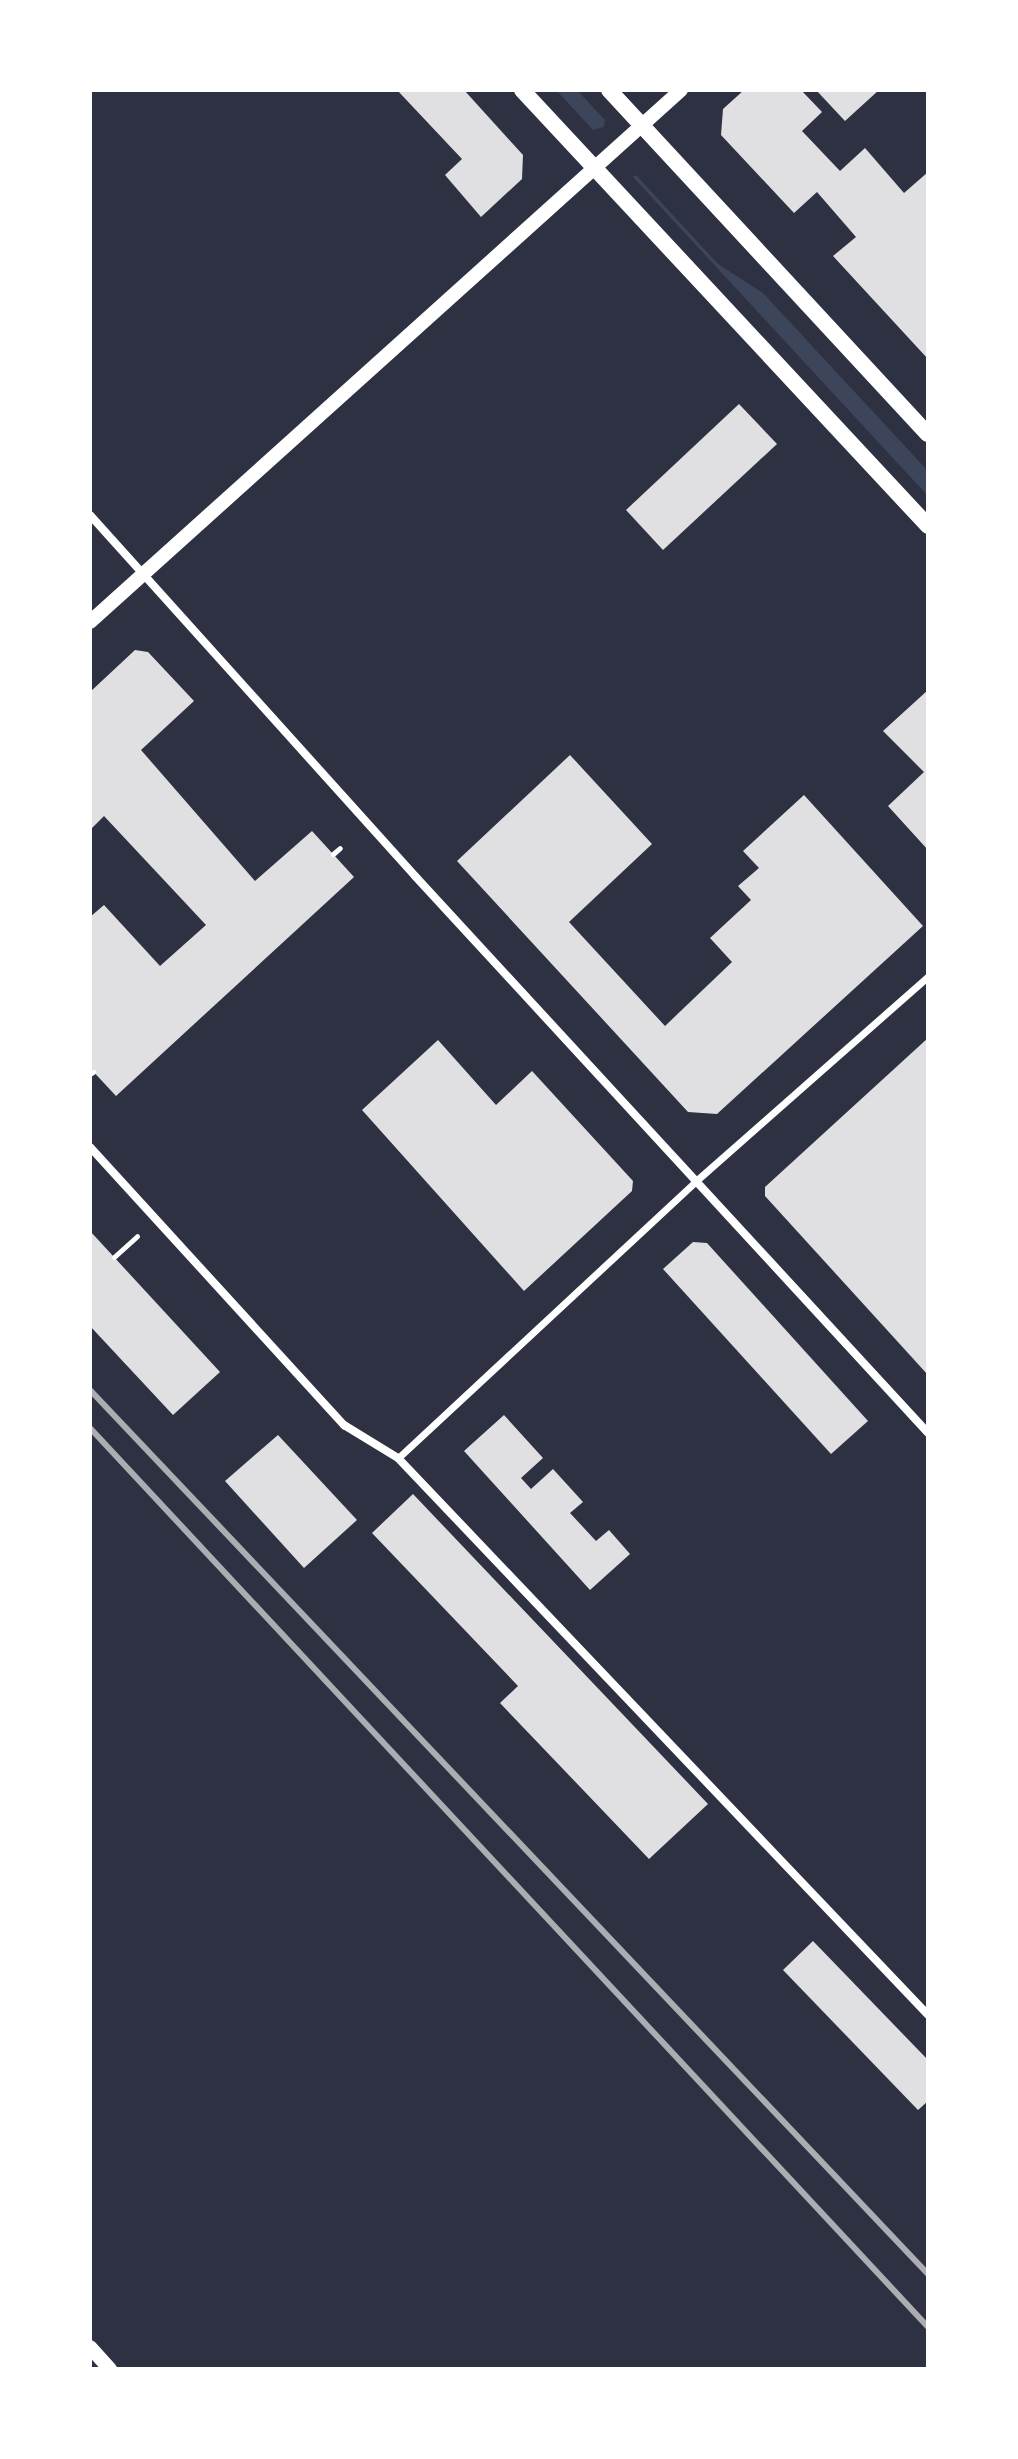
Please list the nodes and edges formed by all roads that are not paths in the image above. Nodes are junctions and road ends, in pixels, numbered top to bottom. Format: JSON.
{"nodes":[{"id":1,"x":522,"y":90,"type":"edge"},
{"id":2,"x":609,"y":90,"type":"edge"},
{"id":3,"x":681,"y":90,"type":"edge"},
{"id":4,"x":642,"y":126,"type":"junction"},
{"id":5,"x":595,"y":169,"type":"junction"},
{"id":6,"x":928,"y":434,"type":"edge"},
{"id":7,"x":90,"y":515,"type":"edge"},
{"id":8,"x":928,"y":526,"type":"edge"},
{"id":9,"x":146,"y":575,"type":"junction"},
{"id":10,"x":90,"y":622,"type":"edge"},
{"id":11,"x":928,"y":976,"type":"edge"},
{"id":12,"x":90,"y":1147,"type":"edge"},
{"id":13,"x":697,"y":1180,"type":"junction"},
{"id":14,"x":928,"y":1433,"type":"edge"},
{"id":15,"x":398,"y":1458,"type":"junction"},
{"id":16,"x":928,"y":2015,"type":"edge"},
{"id":17,"x":90,"y":2347,"type":"edge"},
{"id":18,"x":110,"y":2369,"type":"edge"}],
"edges":[{"from":1,"to":5,"type":"main road"},
{"from":2,"to":4,"type":"main road"},
{"from":3,"to":4,"type":"street"},
{"from":4,"to":5,"type":"street"},
{"from":4,"to":6,"type":"main road"},
{"from":5,"to":8,"type":"main road"},
{"from":5,"to":9,"type":"street"},
{"from":7,"to":9,"type":"street"},
{"from":9,"to":10,"type":"street"},
{"from":9,"to":13,"type":"street"},
{"from":11,"to":13,"type":"street"},
{"from":12,"to":15,"type":"street"},
{"from":13,"to":14,"type":"street"},
{"from":13,"to":15,"type":"street"},
{"from":15,"to":16,"type":"street"},
{"from":17,"to":18,"type":"street"}]}
